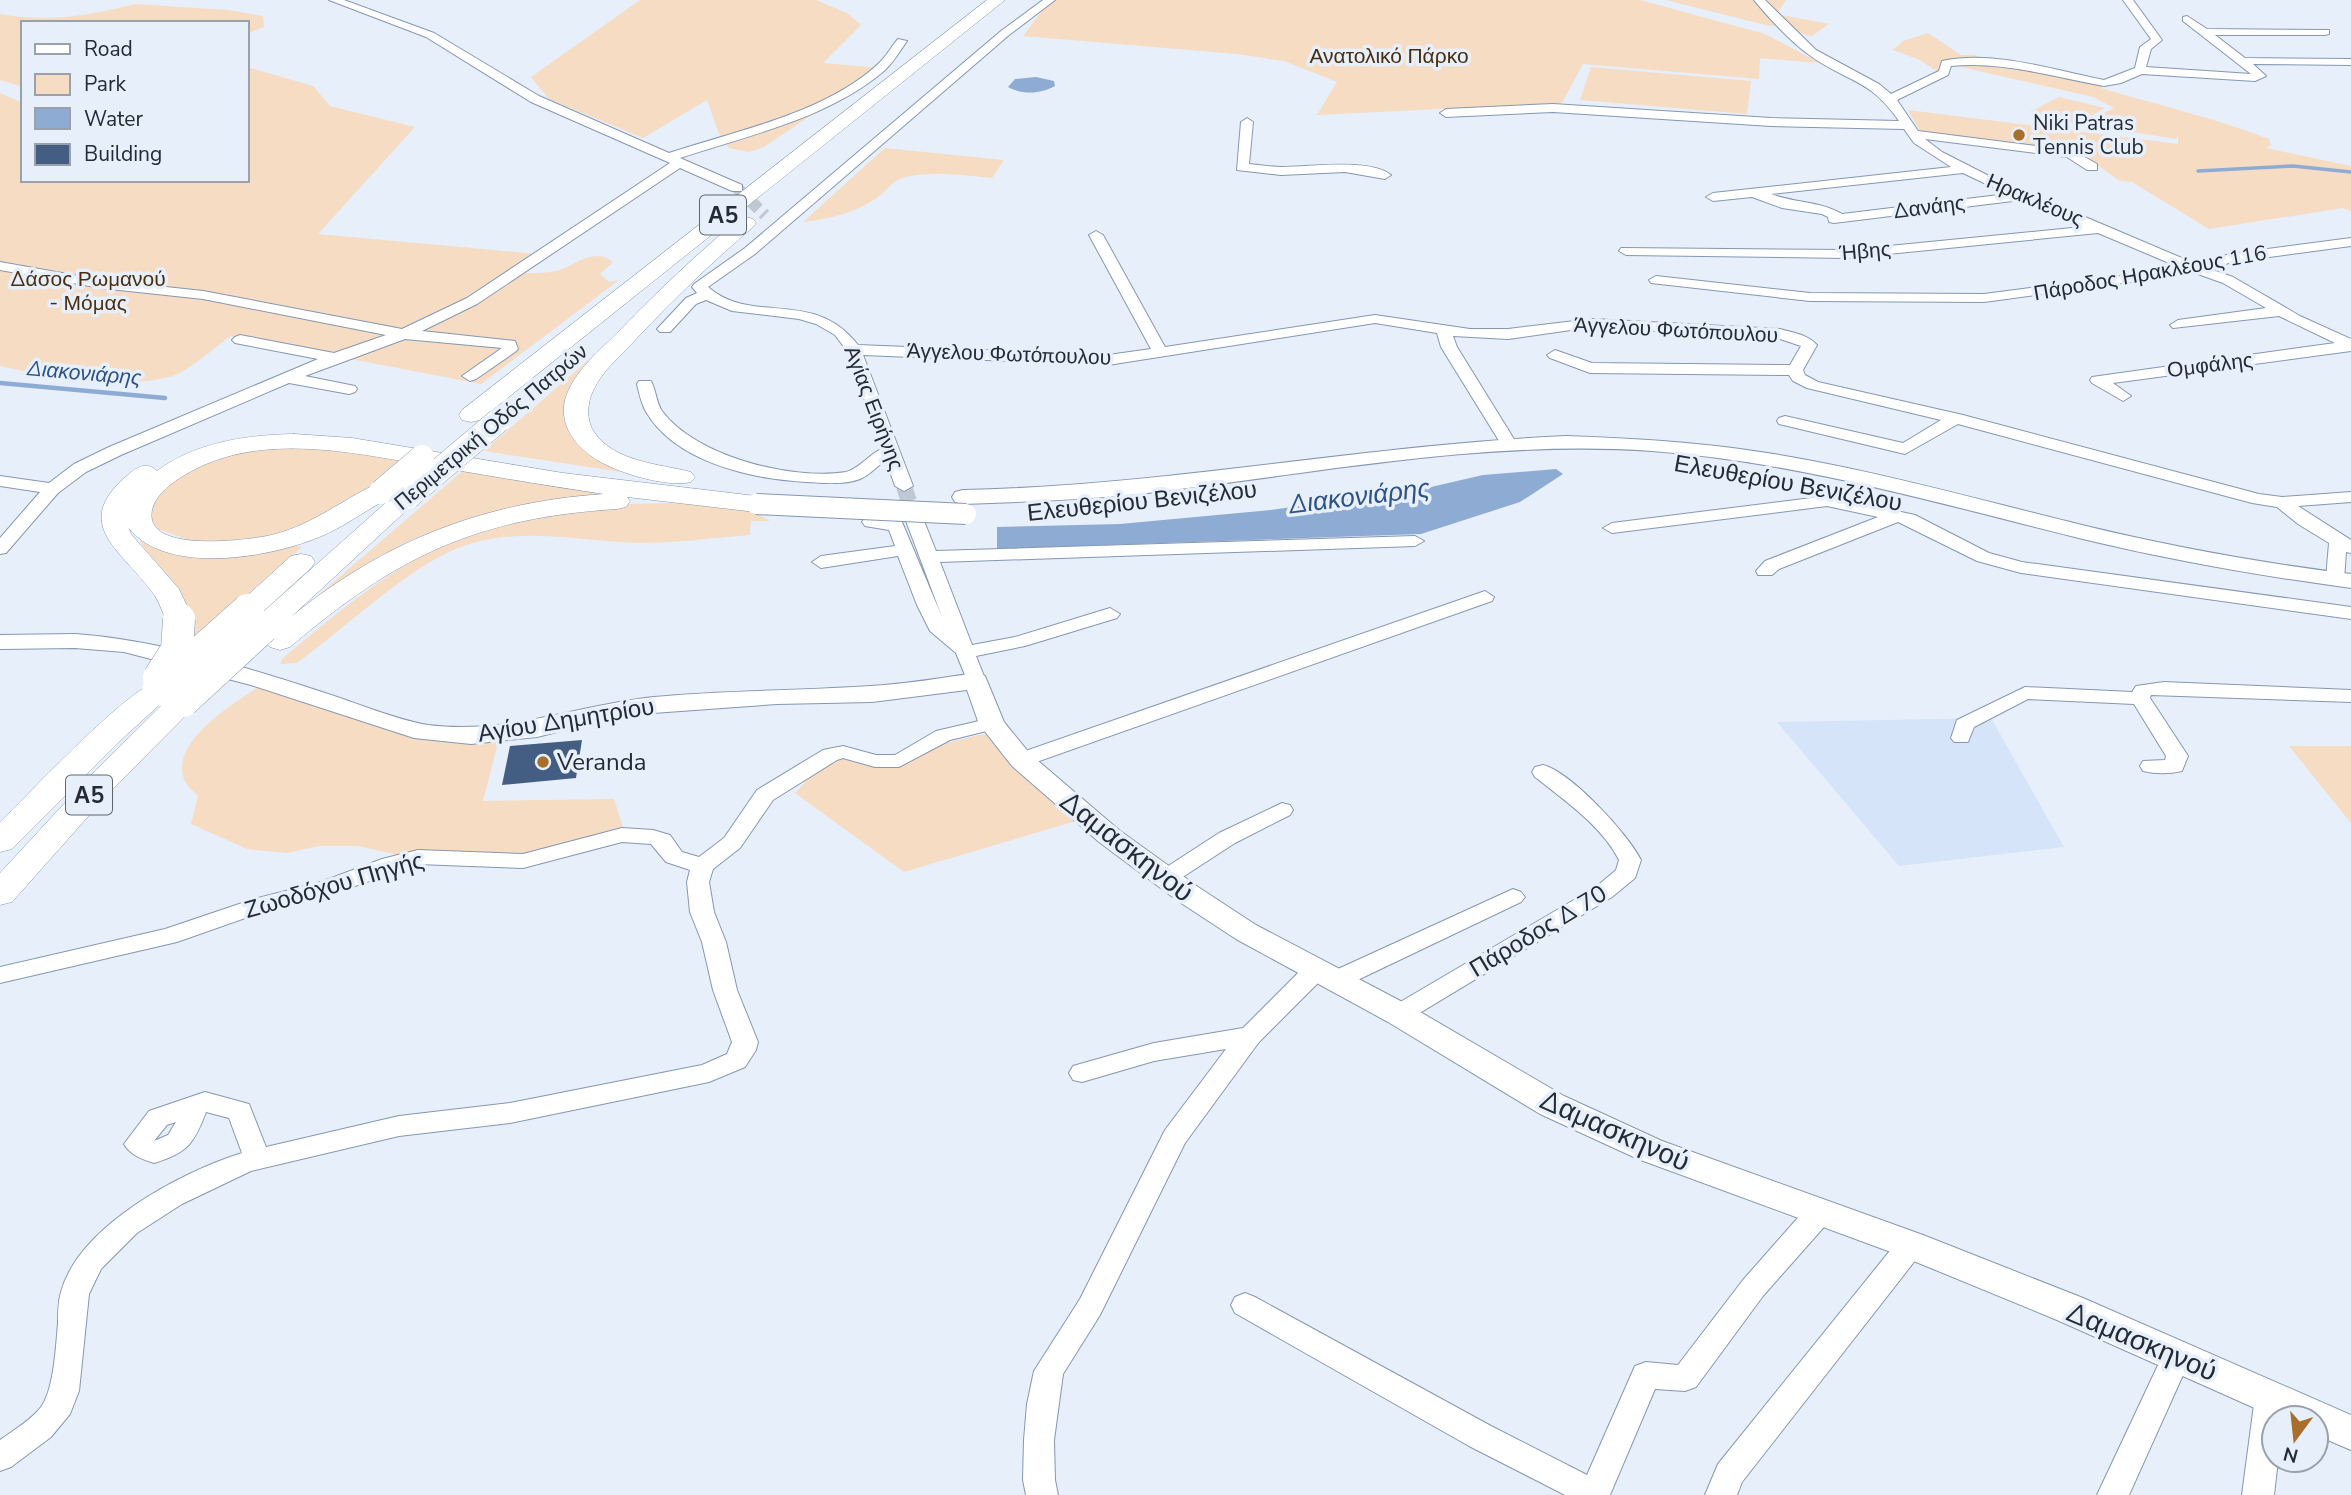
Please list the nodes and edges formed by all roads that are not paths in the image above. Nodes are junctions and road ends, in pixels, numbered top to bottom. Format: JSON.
{"nodes":[{"id":1,"x":334,"y":0,"type":"edge"},
{"id":2,"x":997,"y":0,"type":"edge"},
{"id":3,"x":1017,"y":0,"type":"edge"},
{"id":4,"x":1050,"y":0,"type":"edge"},
{"id":5,"x":1759,"y":0,"type":"edge"},
{"id":6,"x":2128,"y":0,"type":"edge"},
{"id":7,"x":2187,"y":19,"type":"dead end"},
{"id":8,"x":2203,"y":32,"type":"junction"},
{"id":9,"x":2325,"y":32,"type":"dead end"},
{"id":10,"x":902,"y":41,"type":"dead end"},
{"id":11,"x":2242,"y":61,"type":"junction"},
{"id":12,"x":2351,"y":62,"type":"edge"},
{"id":13,"x":2140,"y":70,"type":"junction"},
{"id":14,"x":1890,"y":99,"type":"junction"},
{"id":15,"x":1446,"y":113,"type":"dead end"},
{"id":16,"x":1247,"y":122,"type":"dead end"},
{"id":17,"x":1910,"y":130,"type":"junction"},
{"id":18,"x":853,"y":132,"type":"junction"},
{"id":19,"x":673,"y":160,"type":"junction"},
{"id":20,"x":2092,"y":167,"type":"dead end"},
{"id":21,"x":1964,"y":169,"type":"junction"},
{"id":22,"x":1385,"y":175,"type":"dead end"},
{"id":23,"x":737,"y":188,"type":"tunnel mouth"},
{"id":24,"x":1755,"y":192,"type":"junction"},
{"id":25,"x":2025,"y":196,"type":"junction"},
{"id":26,"x":1713,"y":197,"type":"dead end"},
{"id":27,"x":767,"y":217,"type":"tunnel mouth"},
{"id":28,"x":783,"y":222,"type":"junction"},
{"id":29,"x":2102,"y":229,"type":"junction"},
{"id":30,"x":1096,"y":235,"type":"dead end"},
{"id":31,"x":2351,"y":242,"type":"edge"},
{"id":32,"x":1626,"y":251,"type":"dead end"},
{"id":33,"x":0,"y":266,"type":"edge"},
{"id":34,"x":2197,"y":269,"type":"junction"},
{"id":35,"x":1656,"y":280,"type":"dead end"},
{"id":36,"x":706,"y":295,"type":"junction"},
{"id":37,"x":2280,"y":311,"type":"junction"},
{"id":38,"x":2178,"y":325,"type":"dead end"},
{"id":39,"x":665,"y":329,"type":"dead end"},
{"id":40,"x":1444,"y":330,"type":"junction"},
{"id":41,"x":404,"y":334,"type":"junction"},
{"id":42,"x":240,"y":340,"type":"dead end"},
{"id":43,"x":2351,"y":345,"type":"edge"},
{"id":44,"x":854,"y":350,"type":"junction"},
{"id":45,"x":1160,"y":352,"type":"junction"},
{"id":46,"x":1555,"y":355,"type":"dead end"},
{"id":47,"x":335,"y":358,"type":"junction"},
{"id":48,"x":1795,"y":370,"type":"junction"},
{"id":49,"x":470,"y":376,"type":"dead end"},
{"id":50,"x":288,"y":378,"type":"junction"},
{"id":51,"x":645,"y":384,"type":"dead end"},
{"id":52,"x":349,"y":390,"type":"dead end"},
{"id":53,"x":2123,"y":396,"type":"dead end"},
{"id":54,"x":1957,"y":418,"type":"junction"},
{"id":55,"x":1785,"y":421,"type":"dead end"},
{"id":56,"x":1509,"y":444,"type":"junction"},
{"id":57,"x":892,"y":451,"type":"junction"},
{"id":58,"x":0,"y":481,"type":"edge"},
{"id":59,"x":904,"y":486,"type":"tunnel mouth"},
{"id":60,"x":52,"y":489,"type":"junction"},
{"id":61,"x":381,"y":492,"type":"junction"},
{"id":62,"x":756,"y":495,"type":"junction"},
{"id":63,"x":2351,"y":497,"type":"edge"},
{"id":64,"x":2282,"y":502,"type":"junction"},
{"id":65,"x":965,"y":506,"type":"junction"},
{"id":66,"x":1897,"y":516,"type":"junction"},
{"id":67,"x":915,"y":521,"type":"tunnel mouth"},
{"id":68,"x":871,"y":522,"type":"dead end"},
{"id":69,"x":1612,"y":528,"type":"dead end"},
{"id":70,"x":1415,"y":541,"type":"dead end"},
{"id":71,"x":2345,"y":546,"type":"edge"},
{"id":72,"x":0,"y":549,"type":"edge"},
{"id":73,"x":905,"y":550,"type":"junction"},
{"id":74,"x":930,"y":557,"type":"junction"},
{"id":75,"x":821,"y":562,"type":"dead end"},
{"id":76,"x":1765,"y":571,"type":"dead end"},
{"id":77,"x":2343,"y":580,"type":"edge"},
{"id":78,"x":1485,"y":597,"type":"dead end"},
{"id":79,"x":2351,"y":597,"type":"edge"},
{"id":80,"x":2351,"y":613,"type":"edge"},
{"id":81,"x":1110,"y":614,"type":"dead end"},
{"id":82,"x":264,"y":626,"type":"junction"},
{"id":83,"x":0,"y":642,"type":"edge"},
{"id":84,"x":971,"y":667,"type":"junction"},
{"id":85,"x":175,"y":695,"type":"junction"},
{"id":86,"x":2351,"y":695,"type":"edge"},
{"id":87,"x":2140,"y":698,"type":"junction"},
{"id":88,"x":992,"y":724,"type":"junction"},
{"id":89,"x":1961,"y":738,"type":"dead end"},
{"id":90,"x":1021,"y":760,"type":"junction"},
{"id":91,"x":2151,"y":766,"type":"dead end"},
{"id":92,"x":1543,"y":772,"type":"dead end"},
{"id":93,"x":1282,"y":810,"type":"dead end"},
{"id":94,"x":0,"y":841,"type":"edge"},
{"id":95,"x":703,"y":866,"type":"junction"},
{"id":96,"x":1167,"y":877,"type":"junction"},
{"id":97,"x":9,"y":883,"type":"edge"},
{"id":98,"x":1513,"y":897,"type":"dead end"},
{"id":99,"x":0,"y":975,"type":"edge"},
{"id":100,"x":1326,"y":975,"type":"junction"},
{"id":101,"x":1399,"y":1014,"type":"junction"},
{"id":102,"x":1250,"y":1036,"type":"junction"},
{"id":103,"x":1082,"y":1073,"type":"dead end"},
{"id":104,"x":195,"y":1105,"type":"dead end"},
{"id":105,"x":257,"y":1159,"type":"junction"},
{"id":106,"x":1821,"y":1211,"type":"junction"},
{"id":107,"x":1911,"y":1245,"type":"junction"},
{"id":108,"x":1245,"y":1305,"type":"dead end"},
{"id":109,"x":2177,"y":1355,"type":"junction"},
{"id":110,"x":2270,"y":1397,"type":"junction"},
{"id":111,"x":2351,"y":1433,"type":"edge"},
{"id":112,"x":0,"y":1457,"type":"edge"},
{"id":113,"x":1042,"y":1495,"type":"edge"},
{"id":114,"x":1594,"y":1495,"type":"edge"},
{"id":115,"x":1721,"y":1495,"type":"edge"},
{"id":116,"x":2113,"y":1495,"type":"edge"},
{"id":117,"x":2258,"y":1495,"type":"edge"}],
"edges":[{"from":1,"to":19,"type":"street"},
{"from":2,"to":61,"type":"highway","name":"Περιμετρική Οδός Πατρών","number":"Α5","bridge":true},
{"from":3,"to":18,"type":"highway","name":"Περιμετρική Οδός Πατρών","number":"Α5"},
{"from":4,"to":28,"type":"street"},
{"from":5,"to":14,"type":"street","name":"Ηρακλέους"},
{"from":6,"to":13,"type":"street"},
{"from":7,"to":8,"type":"street"},
{"from":8,"to":9,"type":"street"},
{"from":8,"to":11,"type":"street"},
{"from":10,"to":19,"type":"street"},
{"from":11,"to":12,"type":"street"},
{"from":11,"to":13,"type":"street"},
{"from":13,"to":14,"type":"street"},
{"from":14,"to":17,"type":"street","name":"Ηρακλέους"},
{"from":15,"to":17,"type":"street"},
{"from":16,"to":22,"type":"street"},
{"from":17,"to":20,"type":"street"},
{"from":17,"to":21,"type":"street","name":"Ηρακλέους"},
{"from":18,"to":62,"type":"highway"},
{"from":18,"to":82,"type":"highway","name":"Περιμετρική Οδός Πατρών","number":"Α5","bridge":true},
{"from":19,"to":23,"type":"street"},
{"from":19,"to":41,"type":"street"},
{"from":21,"to":24,"type":"street"},
{"from":21,"to":25,"type":"street","name":"Ηρακλέους"},
{"from":24,"to":25,"type":"street","name":"Δανάης"},
{"from":24,"to":26,"type":"street"},
{"from":25,"to":29,"type":"street","name":"Ηρακλέους"},
{"from":27,"to":28,"type":"street"},
{"from":28,"to":36,"type":"street"},
{"from":29,"to":32,"type":"street","name":"Ήβης"},
{"from":29,"to":34,"type":"street","name":"Ηρακλέους"},
{"from":30,"to":45,"type":"street"},
{"from":31,"to":34,"type":"street","name":"Πάροδος Ηρακλέους 116"},
{"from":33,"to":41,"type":"street"},
{"from":34,"to":35,"type":"street","name":"Πάροδος Ηρακλέους 116"},
{"from":34,"to":37,"type":"street","name":"Ηρακλέους"},
{"from":36,"to":39,"type":"street"},
{"from":36,"to":44,"type":"street","name":"Αγίας Ειρήνης"},
{"from":37,"to":38,"type":"street"},
{"from":37,"to":43,"type":"street","name":"Ηρακλέους"},
{"from":40,"to":45,"type":"street","name":"Άγγελου Φωτόπουλου"},
{"from":40,"to":48,"type":"street","name":"Άγγελου Φωτόπουλου"},
{"from":40,"to":56,"type":"street"},
{"from":41,"to":47,"type":"street"},
{"from":41,"to":49,"type":"street"},
{"from":42,"to":47,"type":"street"},
{"from":43,"to":53,"type":"street","name":"Ομφάλης"},
{"from":44,"to":45,"type":"street","name":"Άγγελου Φωτόπουλου"},
{"from":44,"to":57,"type":"street","name":"Αγίας Ειρήνης"},
{"from":46,"to":48,"type":"street"},
{"from":47,"to":50,"type":"street"},
{"from":48,"to":54,"type":"street","name":"Άγγελου Φωτόπουλου"},
{"from":50,"to":52,"type":"street"},
{"from":50,"to":60,"type":"street"},
{"from":51,"to":57,"type":"street"},
{"from":54,"to":55,"type":"street"},
{"from":54,"to":64,"type":"street","name":"Άγγελου Φωτόπουλου"},
{"from":56,"to":65,"type":"main road","name":"Ελευθερίου Βενιζέλου"},
{"from":56,"to":77,"type":"main road","name":"Ελευθερίου Βενιζέλου"},
{"from":57,"to":59,"type":"street","name":"Αγίας Ειρήνης"},
{"from":58,"to":60,"type":"street"},
{"from":60,"to":72,"type":"street"},
{"from":61,"to":62,"type":"highway"},
{"from":61,"to":82,"type":"highway","name":"Περιμετρική Οδός Πατρών","number":"Α5"},
{"from":62,"to":65,"type":"main road","name":"Ελευθερίου Βενιζέλου","bridge":true},
{"from":62,"to":82,"type":"highway"},
{"from":62,"to":85,"type":"highway","bridge":true},
{"from":63,"to":64,"type":"street","name":"Άγγελου Φωτόπουλου"},
{"from":64,"to":71,"type":"street"},
{"from":65,"to":79,"type":"main road","name":"Ελευθερίου Βενιζέλου"},
{"from":66,"to":69,"type":"street"},
{"from":66,"to":76,"type":"street"},
{"from":66,"to":80,"type":"street"},
{"from":67,"to":74,"type":"street"},
{"from":68,"to":73,"type":"street"},
{"from":70,"to":74,"type":"street"},
{"from":71,"to":77,"type":"street"},
{"from":73,"to":75,"type":"street"},
{"from":73,"to":84,"type":"street"},
{"from":74,"to":84,"type":"street"},
{"from":78,"to":90,"type":"street"},
{"from":81,"to":84,"type":"street"},
{"from":82,"to":85,"type":"highway"},
{"from":82,"to":85,"type":"highway","name":"Περιμετρική Οδός Πατρών","number":"Α5","bridge":true},
{"from":83,"to":84,"type":"main road","name":"Αγίου Δημητρίου"},
{"from":84,"to":88,"type":"main road","name":"Δαμασκηνού"},
{"from":85,"to":94,"type":"highway","name":"Περιμετρική Οδός Πατρών","number":"Α5"},
{"from":85,"to":97,"type":"highway","name":"Περιμετρική Οδός Πατρών","number":"Α5"},
{"from":86,"to":87,"type":"street"},
{"from":87,"to":89,"type":"street"},
{"from":87,"to":91,"type":"street"},
{"from":88,"to":90,"type":"main road","name":"Δαμασκηνού"},
{"from":88,"to":95,"type":"street"},
{"from":90,"to":96,"type":"main road","name":"Δαμασκηνού"},
{"from":92,"to":101,"type":"street","name":"Πάροδος Δ 70"},
{"from":93,"to":96,"type":"street"},
{"from":95,"to":99,"type":"street","name":"Ζωοδόχου Πηγής"},
{"from":95,"to":105,"type":"street"},
{"from":96,"to":100,"type":"main road","name":"Δαμασκηνού"},
{"from":98,"to":100,"type":"street"},
{"from":100,"to":101,"type":"main road","name":"Δαμασκηνού"},
{"from":100,"to":102,"type":"street"},
{"from":101,"to":106,"type":"main road","name":"Δαμασκηνού"},
{"from":102,"to":103,"type":"street"},
{"from":102,"to":113,"type":"street"},
{"from":104,"to":105,"type":"street"},
{"from":105,"to":112,"type":"street"},
{"from":106,"to":107,"type":"main road","name":"Δαμασκηνού"},
{"from":106,"to":114,"type":"street"},
{"from":107,"to":109,"type":"main road","name":"Δαμασκηνού"},
{"from":107,"to":115,"type":"street"},
{"from":108,"to":114,"type":"street"},
{"from":109,"to":110,"type":"main road","name":"Δαμασκηνού"},
{"from":109,"to":116,"type":"street"},
{"from":110,"to":111,"type":"main road","name":"Δαμασκηνού"},
{"from":110,"to":117,"type":"street"}]}
